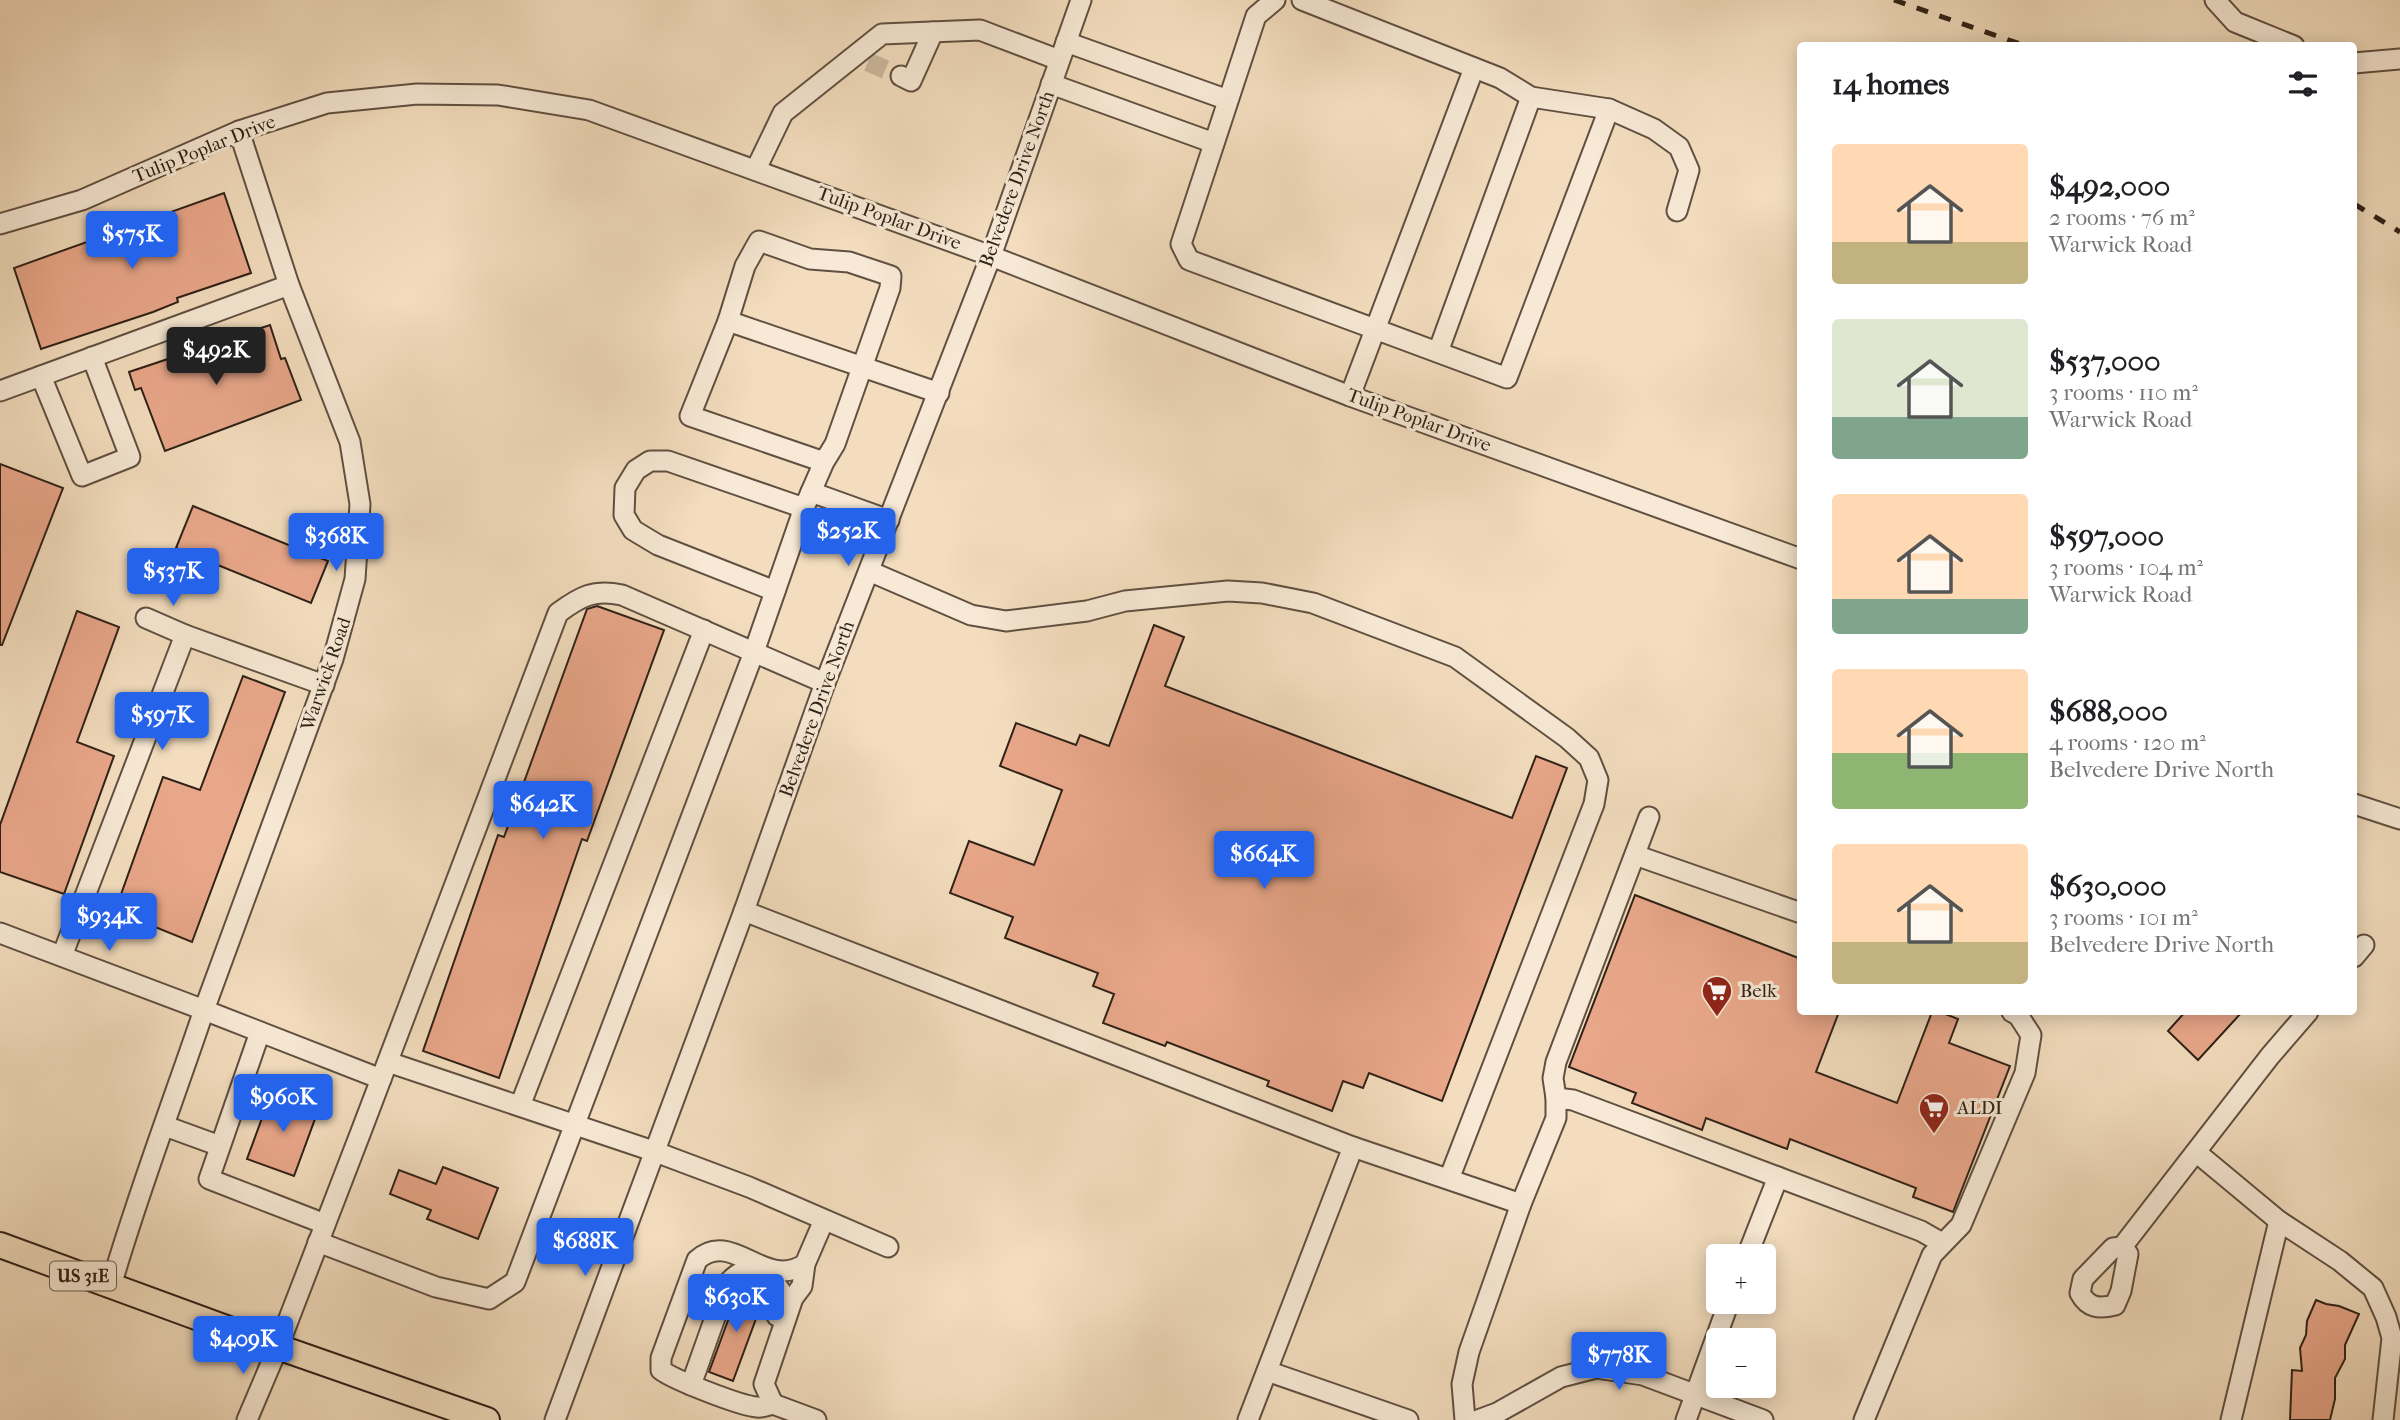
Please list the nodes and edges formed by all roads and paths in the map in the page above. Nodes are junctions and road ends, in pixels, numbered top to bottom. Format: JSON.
{"nodes":[{"id":1,"x":1081,"y":0,"type":"edge"},
{"id":2,"x":1275,"y":0,"type":"edge"},
{"id":3,"x":1301,"y":0,"type":"edge"},
{"id":4,"x":2215,"y":0,"type":"edge"},
{"id":5,"x":933,"y":32,"type":"junction"},
{"id":6,"x":2284,"y":42,"type":"edge"},
{"id":7,"x":1063,"y":51,"type":"junction"},
{"id":8,"x":2400,"y":59,"type":"edge"},
{"id":9,"x":2357,"y":63,"type":"edge"},
{"id":10,"x":1474,"y":68,"type":"junction"},
{"id":11,"x":901,"y":76,"type":"dead end"},
{"id":12,"x":1051,"y":84,"type":"junction"},
{"id":13,"x":1531,"y":97,"type":"junction"},
{"id":14,"x":1228,"y":100,"type":"junction"},
{"id":15,"x":1609,"y":109,"type":"junction"},
{"id":16,"x":239,"y":131,"type":"junction"},
{"id":17,"x":1214,"y":143,"type":"junction"},
{"id":18,"x":756,"y":169,"type":"junction"},
{"id":19,"x":1677,"y":212,"type":"dead end"},
{"id":20,"x":0,"y":223,"type":"edge"},
{"id":21,"x":991,"y":256,"type":"junction"},
{"id":22,"x":289,"y":285,"type":"junction"},
{"id":23,"x":727,"y":321,"type":"junction"},
{"id":24,"x":1374,"y":329,"type":"junction"},
{"id":25,"x":1438,"y":352,"type":"junction"},
{"id":26,"x":92,"y":357,"type":"junction"},
{"id":27,"x":861,"y":366,"type":"junction"},
{"id":28,"x":41,"y":376,"type":"junction"},
{"id":29,"x":0,"y":391,"type":"edge"},
{"id":30,"x":939,"y":393,"type":"junction"},
{"id":31,"x":1350,"y":396,"type":"junction"},
{"id":32,"x":824,"y":462,"type":"junction"},
{"id":33,"x":808,"y":500,"type":"junction"},
{"id":34,"x":888,"y":520,"type":"junction"},
{"id":35,"x":1797,"y":558,"type":"edge"},
{"id":36,"x":869,"y":571,"type":"junction"},
{"id":37,"x":775,"y":591,"type":"junction"},
{"id":38,"x":146,"y":618,"type":"dead end"},
{"id":39,"x":704,"y":630,"type":"junction"},
{"id":40,"x":185,"y":635,"type":"junction"},
{"id":41,"x":754,"y":652,"type":"junction"},
{"id":42,"x":825,"y":683,"type":"junction"},
{"id":43,"x":324,"y":685,"type":"junction"},
{"id":44,"x":2357,"y":805,"type":"edge"},
{"id":45,"x":1649,"y":817,"type":"dead end"},
{"id":46,"x":2400,"y":820,"type":"edge"},
{"id":47,"x":1636,"y":855,"type":"junction"},
{"id":48,"x":744,"y":911,"type":"junction"},
{"id":49,"x":1797,"y":912,"type":"edge"},
{"id":50,"x":0,"y":933,"type":"edge"},
{"id":51,"x":62,"y":956,"type":"junction"},
{"id":52,"x":204,"y":1010,"type":"junction"},
{"id":53,"x":2018,"y":1015,"type":"edge"},
{"id":54,"x":2306,"y":1015,"type":"edge"},
{"id":55,"x":260,"y":1032,"type":"junction"},
{"id":56,"x":384,"y":1070,"type":"junction"},
{"id":57,"x":1556,"y":1098,"type":"junction"},
{"id":58,"x":520,"y":1106,"type":"junction"},
{"id":59,"x":575,"y":1124,"type":"junction"},
{"id":60,"x":165,"y":1126,"type":"junction"},
{"id":61,"x":220,"y":1146,"type":"junction"},
{"id":62,"x":1353,"y":1147,"type":"junction"},
{"id":63,"x":653,"y":1151,"type":"junction"},
{"id":64,"x":2196,"y":1152,"type":"junction"},
{"id":65,"x":1778,"y":1177,"type":"junction"},
{"id":66,"x":1449,"y":1180,"type":"junction"},
{"id":67,"x":1521,"y":1204,"type":"junction"},
{"id":68,"x":824,"y":1220,"type":"junction"},
{"id":69,"x":2279,"y":1221,"type":"junction"},
{"id":70,"x":322,"y":1233,"type":"junction"},
{"id":71,"x":1942,"y":1243,"type":"junction"},
{"id":72,"x":1752,"y":1244,"type":"edge"},
{"id":73,"x":0,"y":1245,"type":"edge"},
{"id":74,"x":888,"y":1247,"type":"dead end"},
{"id":75,"x":2122,"y":1247,"type":"dead end"},
{"id":76,"x":805,"y":1264,"type":"junction"},
{"id":77,"x":782,"y":1273,"type":"junction"},
{"id":78,"x":111,"y":1286,"type":"junction"},
{"id":79,"x":793,"y":1298,"type":"junction"},
{"id":80,"x":1724,"y":1314,"type":"edge"},
{"id":81,"x":278,"y":1347,"type":"junction"},
{"id":82,"x":2394,"y":1368,"type":"edge"},
{"id":83,"x":1267,"y":1371,"type":"junction"},
{"id":84,"x":691,"y":1385,"type":"junction"},
{"id":85,"x":1694,"y":1394,"type":"junction"},
{"id":86,"x":737,"y":1401,"type":"junction"},
{"id":87,"x":774,"y":1404,"type":"junction"},
{"id":88,"x":247,"y":1420,"type":"edge"},
{"id":89,"x":487,"y":1420,"type":"edge"},
{"id":90,"x":555,"y":1420,"type":"edge"},
{"id":91,"x":816,"y":1420,"type":"edge"},
{"id":92,"x":1248,"y":1420,"type":"edge"},
{"id":93,"x":1408,"y":1420,"type":"edge"},
{"id":94,"x":1465,"y":1420,"type":"edge"},
{"id":95,"x":1478,"y":1420,"type":"edge"},
{"id":96,"x":1686,"y":1420,"type":"edge"},
{"id":97,"x":1763,"y":1420,"type":"edge"},
{"id":98,"x":1864,"y":1420,"type":"edge"},
{"id":99,"x":2231,"y":1420,"type":"edge"},
{"id":100,"x":2383,"y":1420,"type":"edge"}],
"edges":[{"from":1,"to":7,"type":"street","name":"Belvedere Drive North"},
{"from":2,"to":14,"type":"street"},
{"from":3,"to":10,"type":"street"},
{"from":4,"to":6,"type":"street"},
{"from":5,"to":7,"type":"street"},
{"from":5,"to":11,"type":"street"},
{"from":5,"to":18,"type":"street"},
{"from":7,"to":12,"type":"street","name":"Belvedere Drive North"},
{"from":7,"to":14,"type":"street"},
{"from":8,"to":9,"type":"street"},
{"from":10,"to":13,"type":"street"},
{"from":10,"to":24,"type":"street"},
{"from":12,"to":17,"type":"street"},
{"from":12,"to":21,"type":"street","name":"Belvedere Drive North"},
{"from":13,"to":15,"type":"street"},
{"from":13,"to":25,"type":"street"},
{"from":14,"to":17,"type":"street"},
{"from":15,"to":19,"type":"street"},
{"from":15,"to":25,"type":"street"},
{"from":16,"to":18,"type":"street","name":"Tulip Poplar Drive"},
{"from":16,"to":20,"type":"street","name":"Tulip Poplar Drive"},
{"from":16,"to":22,"type":"street","name":"Warwick Road"},
{"from":17,"to":24,"type":"street"},
{"from":18,"to":21,"type":"street","name":"Tulip Poplar Drive"},
{"from":21,"to":30,"type":"street","name":"Belvedere Drive North"},
{"from":21,"to":31,"type":"street","name":"Tulip Poplar Drive"},
{"from":22,"to":26,"type":"street"},
{"from":22,"to":43,"type":"street","name":"Warwick Road"},
{"from":23,"to":27,"type":"street"},
{"from":23,"to":27,"type":"street"},
{"from":23,"to":32,"type":"street"},
{"from":24,"to":25,"type":"street"},
{"from":24,"to":31,"type":"street"},
{"from":26,"to":28,"type":"street"},
{"from":26,"to":28,"type":"street"},
{"from":27,"to":30,"type":"street"},
{"from":27,"to":32,"type":"street"},
{"from":28,"to":29,"type":"street"},
{"from":30,"to":34,"type":"street","name":"Belvedere Drive North"},
{"from":31,"to":35,"type":"street","name":"Tulip Poplar Drive"},
{"from":32,"to":33,"type":"street"},
{"from":33,"to":34,"type":"street"},
{"from":33,"to":37,"type":"street"},
{"from":33,"to":37,"type":"street"},
{"from":34,"to":36,"type":"street","name":"Belvedere Drive North"},
{"from":36,"to":42,"type":"street","name":"Belvedere Drive North"},
{"from":36,"to":66,"type":"street"},
{"from":37,"to":41,"type":"street"},
{"from":38,"to":40,"type":"street"},
{"from":39,"to":41,"type":"street"},
{"from":39,"to":56,"type":"street"},
{"from":39,"to":58,"type":"street"},
{"from":40,"to":43,"type":"street"},
{"from":40,"to":51,"type":"street"},
{"from":41,"to":42,"type":"street"},
{"from":41,"to":59,"type":"street"},
{"from":42,"to":48,"type":"street","name":"Belvedere Drive North"},
{"from":43,"to":52,"type":"street","name":"Warwick Road"},
{"from":44,"to":46,"type":"street"},
{"from":45,"to":47,"type":"street"},
{"from":47,"to":49,"type":"street"},
{"from":47,"to":57,"type":"street"},
{"from":48,"to":62,"type":"street"},
{"from":48,"to":63,"type":"street","name":"Belvedere Drive North"},
{"from":50,"to":51,"type":"street"},
{"from":51,"to":52,"type":"street"},
{"from":52,"to":55,"type":"street"},
{"from":52,"to":60,"type":"street","name":"Warwick Road"},
{"from":53,"to":71,"type":"street"},
{"from":54,"to":64,"type":"street"},
{"from":55,"to":56,"type":"street"},
{"from":55,"to":61,"type":"street"},
{"from":56,"to":58,"type":"street"},
{"from":56,"to":70,"type":"street"},
{"from":57,"to":65,"type":"street"},
{"from":57,"to":67,"type":"street"},
{"from":58,"to":59,"type":"street"},
{"from":59,"to":63,"type":"street"},
{"from":59,"to":70,"type":"street"},
{"from":60,"to":61,"type":"street"},
{"from":60,"to":78,"type":"street","name":"Warwick Road"},
{"from":61,"to":70,"type":"street"},
{"from":62,"to":66,"type":"street"},
{"from":62,"to":83,"type":"street"},
{"from":63,"to":68,"type":"street"},
{"from":63,"to":90,"type":"street","name":"Belvedere Drive North"},
{"from":64,"to":69,"type":"street"},
{"from":64,"to":75,"type":"street"},
{"from":65,"to":71,"type":"street"},
{"from":65,"to":72,"type":"street"},
{"from":66,"to":67,"type":"street"},
{"from":67,"to":94,"type":"street"},
{"from":68,"to":74,"type":"street"},
{"from":68,"to":76,"type":"street"},
{"from":69,"to":82,"type":"street"},
{"from":69,"to":99,"type":"street"},
{"from":70,"to":81,"type":"street"},
{"from":71,"to":98,"type":"street"},
{"from":73,"to":78,"type":"main road","number":"US 31E"},
{"from":76,"to":77,"type":"street"},
{"from":76,"to":79,"type":"street"},
{"from":77,"to":79,"type":"street"},
{"from":77,"to":84,"type":"street"},
{"from":78,"to":81,"type":"main road","number":"US 31E"},
{"from":79,"to":87,"type":"street"},
{"from":80,"to":85,"type":"street"},
{"from":81,"to":88,"type":"street"},
{"from":81,"to":89,"type":"main road","number":"US 31E"},
{"from":82,"to":100,"type":"street"},
{"from":83,"to":92,"type":"street"},
{"from":83,"to":93,"type":"street"},
{"from":84,"to":86,"type":"street"},
{"from":84,"to":86,"type":"street"},
{"from":85,"to":95,"type":"street"},
{"from":85,"to":96,"type":"street"},
{"from":85,"to":97,"type":"street"},
{"from":86,"to":87,"type":"street"},
{"from":87,"to":91,"type":"street"}]}
